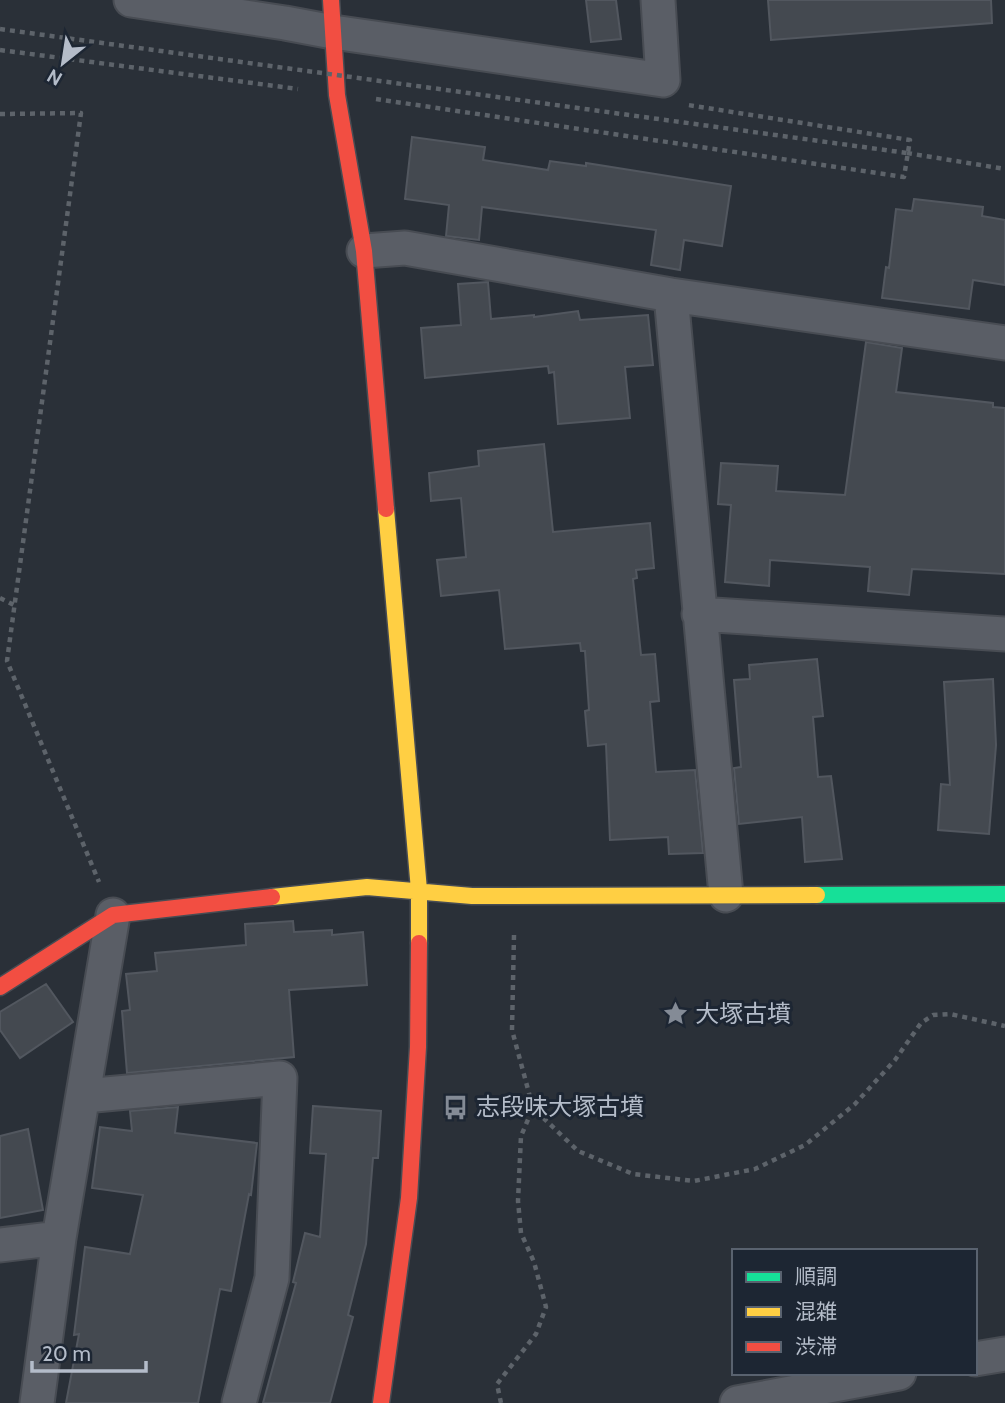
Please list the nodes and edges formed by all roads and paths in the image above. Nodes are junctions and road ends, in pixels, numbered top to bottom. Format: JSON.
{"nodes":[{"id":1,"x":131,"y":0,"type":"edge"},
{"id":2,"x":659,"y":0,"type":"edge"},
{"id":3,"x":332,"y":16,"type":"edge"},
{"id":4,"x":0,"y":29,"type":"edge"},
{"id":5,"x":0,"y":50,"type":"edge"},
{"id":6,"x":337,"y":95,"type":"junction"},
{"id":7,"x":680,"y":103,"type":"dead end"},
{"id":8,"x":0,"y":114,"type":"edge"},
{"id":9,"x":907,"y":153,"type":"junction"},
{"id":10,"x":1005,"y":169,"type":"edge"},
{"id":11,"x":364,"y":251,"type":"junction"},
{"id":12,"x":671,"y":295,"type":"junction"},
{"id":13,"x":1005,"y":343,"type":"edge"},
{"id":14,"x":0,"y":598,"type":"edge"},
{"id":15,"x":15,"y":605,"type":"junction"},
{"id":16,"x":699,"y":614,"type":"junction"},
{"id":17,"x":1005,"y":634,"type":"edge"},
{"id":18,"x":419,"y":890,"type":"junction"},
{"id":19,"x":1005,"y":894,"type":"edge"},
{"id":20,"x":726,"y":895,"type":"junction"},
{"id":21,"x":514,"y":896,"type":"junction"},
{"id":22,"x":113,"y":915,"type":"junction"},
{"id":23,"x":0,"y":987,"type":"edge"},
{"id":24,"x":1005,"y":1026,"type":"edge"},
{"id":25,"x":84,"y":1096,"type":"junction"},
{"id":26,"x":533,"y":1108,"type":"junction"},
{"id":27,"x":59,"y":1238,"type":"junction"},
{"id":28,"x":0,"y":1245,"type":"edge"},
{"id":29,"x":1005,"y":1354,"type":"edge"},
{"id":30,"x":977,"y":1359,"type":"edge"},
{"id":31,"x":888,"y":1375,"type":"edge"},
{"id":32,"x":37,"y":1403,"type":"edge"},
{"id":33,"x":239,"y":1403,"type":"edge"},
{"id":34,"x":381,"y":1403,"type":"edge"},
{"id":35,"x":500,"y":1403,"type":"edge"},
{"id":36,"x":737,"y":1403,"type":"edge"}],
"edges":[{"from":1,"to":3,"type":"street"},
{"from":2,"to":3,"type":"street"},
{"from":3,"to":6,"type":"street"},
{"from":4,"to":9,"type":"path","bridge":true},
{"from":5,"to":6,"type":"path"},
{"from":6,"to":9,"type":"path"},
{"from":6,"to":11,"type":"street"},
{"from":7,"to":9,"type":"path"},
{"from":8,"to":15,"type":"path"},
{"from":9,"to":10,"type":"path"},
{"from":11,"to":12,"type":"street"},
{"from":11,"to":18,"type":"street"},
{"from":12,"to":13,"type":"street"},
{"from":12,"to":16,"type":"street"},
{"from":14,"to":15,"type":"path"},
{"from":15,"to":22,"type":"path"},
{"from":16,"to":17,"type":"street"},
{"from":16,"to":20,"type":"street"},
{"from":18,"to":21,"type":"street"},
{"from":18,"to":22,"type":"street"},
{"from":18,"to":34,"type":"street"},
{"from":19,"to":20,"type":"street"},
{"from":20,"to":21,"type":"street"},
{"from":21,"to":26,"type":"path"},
{"from":22,"to":23,"type":"street"},
{"from":22,"to":25,"type":"street"},
{"from":24,"to":26,"type":"path"},
{"from":25,"to":27,"type":"street"},
{"from":25,"to":33,"type":"street"},
{"from":26,"to":35,"type":"path"},
{"from":27,"to":28,"type":"street"},
{"from":27,"to":32,"type":"street"},
{"from":29,"to":30,"type":"street"},
{"from":31,"to":36,"type":"street"}]}
